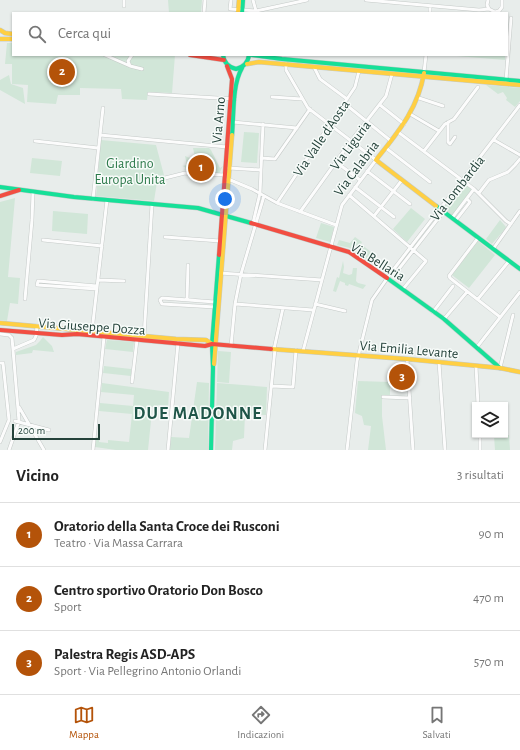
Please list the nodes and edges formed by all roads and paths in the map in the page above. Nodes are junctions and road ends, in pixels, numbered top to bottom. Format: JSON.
{"nodes":[{"id":1,"x":124,"y":0,"type":"edge"},
{"id":2,"x":205,"y":0,"type":"edge"},
{"id":3,"x":231,"y":0,"type":"edge"},
{"id":4,"x":239,"y":0,"type":"edge"},
{"id":5,"x":243,"y":0,"type":"edge"},
{"id":6,"x":253,"y":0,"type":"edge"},
{"id":7,"x":307,"y":0,"type":"edge"},
{"id":8,"x":366,"y":0,"type":"edge"},
{"id":9,"x":488,"y":0,"type":"edge"},
{"id":10,"x":502,"y":0,"type":"edge"},
{"id":11,"x":297,"y":1,"type":"edge"},
{"id":12,"x":124,"y":6,"type":"dead end"},
{"id":13,"x":430,"y":6,"type":"junction"},
{"id":14,"x":489,"y":9,"type":"junction"},
{"id":15,"x":256,"y":11,"type":"junction"},
{"id":16,"x":204,"y":12,"type":"edge"},
{"id":17,"x":240,"y":12,"type":"edge"},
{"id":18,"x":430,"y":12,"type":"edge"},
{"id":19,"x":511,"y":18,"type":"dead end"},
{"id":20,"x":0,"y":30,"type":"edge"},
{"id":21,"x":12,"y":34,"type":"edge"},
{"id":22,"x":0,"y":39,"type":"edge"},
{"id":23,"x":12,"y":39,"type":"edge"},
{"id":24,"x":508,"y":55,"type":"edge"},
{"id":25,"x":107,"y":56,"type":"edge"},
{"id":26,"x":131,"y":56,"type":"edge"},
{"id":27,"x":199,"y":56,"type":"edge"},
{"id":28,"x":249,"y":56,"type":"edge"},
{"id":29,"x":260,"y":56,"type":"edge"},
{"id":30,"x":426,"y":56,"type":"edge"},
{"id":31,"x":508,"y":56,"type":"edge"},
{"id":32,"x":224,"y":57,"type":"edge"},
{"id":33,"x":247,"y":64,"type":"junction"},
{"id":34,"x":286,"y":64,"type":"junction"},
{"id":35,"x":130,"y":66,"type":"junction"},
{"id":36,"x":227,"y":66,"type":"junction"},
{"id":37,"x":314,"y":67,"type":"junction"},
{"id":38,"x":242,"y":68,"type":"junction"},
{"id":39,"x":142,"y":69,"type":"dead end"},
{"id":40,"x":359,"y":71,"type":"junction"},
{"id":41,"x":392,"y":74,"type":"junction"},
{"id":42,"x":424,"y":74,"type":"junction"},
{"id":43,"x":506,"y":80,"type":"junction"},
{"id":44,"x":520,"y":81,"type":"edge"},
{"id":45,"x":520,"y":85,"type":"edge"},
{"id":46,"x":478,"y":87,"type":"dead end"},
{"id":47,"x":149,"y":94,"type":"dead end"},
{"id":48,"x":272,"y":97,"type":"dead end"},
{"id":49,"x":419,"y":98,"type":"junction"},
{"id":50,"x":233,"y":99,"type":"junction"},
{"id":51,"x":347,"y":99,"type":"junction"},
{"id":52,"x":303,"y":100,"type":"junction"},
{"id":53,"x":344,"y":103,"type":"junction"},
{"id":54,"x":380,"y":105,"type":"junction"},
{"id":55,"x":520,"y":105,"type":"edge"},
{"id":56,"x":443,"y":106,"type":"dead end"},
{"id":57,"x":103,"y":108,"type":"dead end"},
{"id":58,"x":310,"y":110,"type":"junction"},
{"id":59,"x":410,"y":114,"type":"junction"},
{"id":60,"x":367,"y":121,"type":"junction"},
{"id":61,"x":233,"y":122,"type":"junction"},
{"id":62,"x":448,"y":122,"type":"junction"},
{"id":63,"x":263,"y":124,"type":"junction"},
{"id":64,"x":329,"y":124,"type":"junction"},
{"id":65,"x":404,"y":124,"type":"junction"},
{"id":66,"x":297,"y":128,"type":"junction"},
{"id":67,"x":439,"y":131,"type":"junction"},
{"id":68,"x":398,"y":132,"type":"junction"},
{"id":69,"x":100,"y":135,"type":"junction"},
{"id":70,"x":455,"y":137,"type":"dead end"},
{"id":71,"x":494,"y":140,"type":"junction"},
{"id":72,"x":351,"y":141,"type":"junction"},
{"id":73,"x":391,"y":141,"type":"junction"},
{"id":74,"x":35,"y":142,"type":"dead end"},
{"id":75,"x":227,"y":147,"type":"junction"},
{"id":76,"x":98,"y":148,"type":"junction"},
{"id":77,"x":386,"y":148,"type":"junction"},
{"id":78,"x":424,"y":151,"type":"junction"},
{"id":79,"x":519,"y":154,"type":"edge"},
{"id":80,"x":261,"y":158,"type":"junction"},
{"id":81,"x":520,"y":159,"type":"edge"},
{"id":82,"x":376,"y":160,"type":"junction"},
{"id":83,"x":336,"y":162,"type":"junction"},
{"id":84,"x":229,"y":168,"type":"junction"},
{"id":85,"x":261,"y":170,"type":"junction"},
{"id":86,"x":367,"y":170,"type":"junction"},
{"id":87,"x":224,"y":175,"type":"junction"},
{"id":88,"x":161,"y":179,"type":"dead end"},
{"id":89,"x":228,"y":179,"type":"junction"},
{"id":90,"x":360,"y":180,"type":"junction"},
{"id":91,"x":402,"y":180,"type":"junction"},
{"id":92,"x":462,"y":180,"type":"junction"},
{"id":93,"x":430,"y":182,"type":"dead end"},
{"id":94,"x":0,"y":187,"type":"edge"},
{"id":95,"x":355,"y":187,"type":"junction"},
{"id":96,"x":474,"y":189,"type":"junction"},
{"id":97,"x":19,"y":190,"type":"junction"},
{"id":98,"x":394,"y":191,"type":"junction"},
{"id":99,"x":33,"y":192,"type":"junction"},
{"id":100,"x":479,"y":193,"type":"junction"},
{"id":101,"x":260,"y":194,"type":"junction"},
{"id":102,"x":349,"y":195,"type":"junction"},
{"id":103,"x":0,"y":196,"type":"edge"},
{"id":104,"x":264,"y":196,"type":"junction"},
{"id":105,"x":93,"y":199,"type":"junction"},
{"id":106,"x":107,"y":200,"type":"junction"},
{"id":107,"x":277,"y":203,"type":"junction"},
{"id":108,"x":152,"y":204,"type":"junction"},
{"id":109,"x":410,"y":204,"type":"dead end"},
{"id":110,"x":381,"y":207,"type":"junction"},
{"id":111,"x":442,"y":210,"type":"junction"},
{"id":112,"x":520,"y":211,"type":"edge"},
{"id":113,"x":300,"y":212,"type":"junction"},
{"id":114,"x":224,"y":215,"type":"junction"},
{"id":115,"x":374,"y":216,"type":"junction"},
{"id":116,"x":394,"y":217,"type":"dead end"},
{"id":117,"x":454,"y":219,"type":"junction"},
{"id":118,"x":255,"y":223,"type":"junction"},
{"id":119,"x":511,"y":224,"type":"junction"},
{"id":120,"x":336,"y":226,"type":"junction"},
{"id":121,"x":166,"y":236,"type":"dead end"},
{"id":122,"x":478,"y":238,"type":"junction"},
{"id":123,"x":43,"y":240,"type":"dead end"},
{"id":124,"x":220,"y":241,"type":"junction"},
{"id":125,"x":102,"y":246,"type":"junction"},
{"id":126,"x":330,"y":246,"type":"junction"},
{"id":127,"x":412,"y":249,"type":"junction"},
{"id":128,"x":493,"y":249,"type":"junction"},
{"id":129,"x":509,"y":261,"type":"junction"},
{"id":130,"x":188,"y":265,"type":"dead end"},
{"id":131,"x":520,"y":269,"type":"edge"},
{"id":132,"x":220,"y":273,"type":"junction"},
{"id":133,"x":241,"y":274,"type":"junction"},
{"id":134,"x":387,"y":279,"type":"junction"},
{"id":135,"x":98,"y":280,"type":"junction"},
{"id":136,"x":322,"y":280,"type":"junction"},
{"id":137,"x":124,"y":281,"type":"dead end"},
{"id":138,"x":453,"y":286,"type":"dead end"},
{"id":139,"x":97,"y":288,"type":"junction"},
{"id":140,"x":403,"y":289,"type":"junction"},
{"id":141,"x":467,"y":292,"type":"junction"},
{"id":142,"x":520,"y":292,"type":"edge"},
{"id":143,"x":25,"y":299,"type":"dead end"},
{"id":144,"x":478,"y":299,"type":"junction"},
{"id":145,"x":187,"y":300,"type":"junction"},
{"id":146,"x":215,"y":302,"type":"junction"},
{"id":147,"x":235,"y":304,"type":"junction"},
{"id":148,"x":315,"y":304,"type":"junction"},
{"id":149,"x":215,"y":307,"type":"junction"},
{"id":150,"x":283,"y":308,"type":"junction"},
{"id":151,"x":313,"y":310,"type":"junction"},
{"id":152,"x":345,"y":311,"type":"dead end"},
{"id":153,"x":433,"y":312,"type":"junction"},
{"id":154,"x":513,"y":315,"type":"dead end"},
{"id":155,"x":500,"y":317,"type":"junction"},
{"id":156,"x":444,"y":319,"type":"junction"},
{"id":157,"x":0,"y":322,"type":"edge"},
{"id":158,"x":37,"y":326,"type":"junction"},
{"id":159,"x":0,"y":330,"type":"edge"},
{"id":160,"x":92,"y":332,"type":"junction"},
{"id":161,"x":36,"y":333,"type":"junction"},
{"id":162,"x":0,"y":334,"type":"edge"},
{"id":163,"x":144,"y":336,"type":"junction"},
{"id":164,"x":104,"y":337,"type":"junction"},
{"id":165,"x":137,"y":340,"type":"junction"},
{"id":166,"x":177,"y":341,"type":"junction"},
{"id":167,"x":214,"y":344,"type":"junction"},
{"id":168,"x":231,"y":346,"type":"junction"},
{"id":169,"x":477,"y":348,"type":"junction"},
{"id":170,"x":13,"y":349,"type":"junction"},
{"id":171,"x":275,"y":349,"type":"junction"},
{"id":172,"x":296,"y":350,"type":"junction"},
{"id":173,"x":303,"y":351,"type":"junction"},
{"id":174,"x":359,"y":356,"type":"junction"},
{"id":175,"x":407,"y":359,"type":"junction"},
{"id":176,"x":439,"y":362,"type":"junction"},
{"id":177,"x":0,"y":363,"type":"edge"},
{"id":178,"x":476,"y":366,"type":"junction"},
{"id":179,"x":500,"y":368,"type":"junction"},
{"id":180,"x":520,"y":372,"type":"edge"},
{"id":181,"x":132,"y":382,"type":"dead end"},
{"id":182,"x":271,"y":386,"type":"junction"},
{"id":183,"x":383,"y":397,"type":"dead end"},
{"id":184,"x":410,"y":398,"type":"junction"},
{"id":185,"x":478,"y":402,"type":"edge"},
{"id":186,"x":18,"y":405,"type":"junction"},
{"id":187,"x":15,"y":421,"type":"dead end"},
{"id":188,"x":19,"y":423,"type":"junction"},
{"id":189,"x":29,"y":426,"type":"junction"},
{"id":190,"x":49,"y":430,"type":"dead end"},
{"id":191,"x":480,"y":438,"type":"edge"},
{"id":192,"x":0,"y":442,"type":"edge"},
{"id":193,"x":9,"y":450,"type":"edge"},
{"id":194,"x":44,"y":450,"type":"edge"},
{"id":195,"x":93,"y":450,"type":"edge"},
{"id":196,"x":168,"y":450,"type":"edge"},
{"id":197,"x":211,"y":450,"type":"edge"},
{"id":198,"x":265,"y":450,"type":"edge"},
{"id":199,"x":347,"y":450,"type":"edge"},
{"id":200,"x":413,"y":450,"type":"edge"},
{"id":201,"x":445,"y":450,"type":"edge"},
{"id":202,"x":480,"y":450,"type":"edge"}],
"edges":[{"from":1,"to":12,"type":"street"},
{"from":2,"to":16,"type":"street"},
{"from":3,"to":17,"type":"street"},
{"from":4,"to":17,"type":"main road"},
{"from":5,"to":17,"type":"main road"},
{"from":6,"to":15,"type":"street"},
{"from":7,"to":11,"type":"street"},
{"from":8,"to":13,"type":"street"},
{"from":9,"to":14,"type":"street"},
{"from":10,"to":14,"type":"street"},
{"from":11,"to":15,"type":"street"},
{"from":13,"to":14,"type":"street"},
{"from":13,"to":18,"type":"street"},
{"from":15,"to":17,"type":"street"},
{"from":19,"to":24,"type":"street"},
{"from":20,"to":21,"type":"main road"},
{"from":22,"to":23,"type":"main road"},
{"from":25,"to":35,"type":"street"},
{"from":26,"to":35,"type":"street"},
{"from":27,"to":32,"type":"main road"},
{"from":28,"to":33,"type":"main road"},
{"from":29,"to":42,"type":"main road"},
{"from":30,"to":42,"type":"street"},
{"from":31,"to":43,"type":"street"},
{"from":32,"to":36,"type":"main road","name":"Via Arno"},
{"from":33,"to":34,"type":"main road"},
{"from":33,"to":38,"type":"main road"},
{"from":34,"to":37,"type":"main road"},
{"from":34,"to":52,"type":"street"},
{"from":35,"to":39,"type":"street"},
{"from":36,"to":38,"type":"main road"},
{"from":36,"to":50,"type":"main road","name":"Via Arno"},
{"from":37,"to":40,"type":"main road"},
{"from":37,"to":51,"type":"street"},
{"from":38,"to":50,"type":"main road","name":"Via Arno"},
{"from":40,"to":41,"type":"main road"},
{"from":40,"to":51,"type":"street","name":"Via Valle d'Aosta"},
{"from":41,"to":42,"type":"main road"},
{"from":41,"to":54,"type":"street","name":"Via Liguria"},
{"from":42,"to":43,"type":"main road"},
{"from":42,"to":45,"type":"main road"},
{"from":42,"to":49,"type":"main road","name":"Via Calabria"},
{"from":43,"to":44,"type":"main road"},
{"from":46,"to":62,"type":"street"},
{"from":47,"to":50,"type":"street"},
{"from":48,"to":52,"type":"street"},
{"from":49,"to":56,"type":"street"},
{"from":49,"to":59,"type":"main road","name":"Via Calabria"},
{"from":50,"to":61,"type":"main road","name":"Via Arno"},
{"from":50,"to":75,"type":"main road","name":"Via Arno"},
{"from":51,"to":53,"type":"street","name":"Via Valle d'Aosta"},
{"from":52,"to":58,"type":"street"},
{"from":53,"to":60,"type":"street"},
{"from":53,"to":64,"type":"street","name":"Via Valle d'Aosta"},
{"from":54,"to":60,"type":"street","name":"Via Liguria"},
{"from":54,"to":65,"type":"street"},
{"from":55,"to":71,"type":"street","name":"Via Lombardia"},
{"from":57,"to":69,"type":"street"},
{"from":58,"to":64,"type":"street"},
{"from":58,"to":66,"type":"street"},
{"from":59,"to":65,"type":"main road","name":"Via Calabria"},
{"from":59,"to":67,"type":"street"},
{"from":60,"to":72,"type":"street","name":"Via Liguria"},
{"from":60,"to":73,"type":"street"},
{"from":61,"to":63,"type":"street"},
{"from":61,"to":84,"type":"main road","name":"Via Arno"},
{"from":62,"to":67,"type":"street"},
{"from":62,"to":70,"type":"street"},
{"from":63,"to":66,"type":"street"},
{"from":63,"to":80,"type":"street"},
{"from":64,"to":72,"type":"street"},
{"from":64,"to":107,"type":"street","name":"Via Valle d'Aosta"},
{"from":65,"to":68,"type":"main road","name":"Via Calabria"},
{"from":66,"to":80,"type":"street"},
{"from":67,"to":78,"type":"street"},
{"from":68,"to":73,"type":"main road","name":"Via Calabria"},
{"from":68,"to":78,"type":"street"},
{"from":69,"to":75,"type":"street"},
{"from":69,"to":76,"type":"street"},
{"from":71,"to":79,"type":"street"},
{"from":71,"to":92,"type":"street","name":"Via Lombardia"},
{"from":72,"to":82,"type":"street"},
{"from":72,"to":83,"type":"street","name":"Via Liguria"},
{"from":73,"to":77,"type":"main road","name":"Via Calabria"},
{"from":74,"to":76,"type":"street"},
{"from":75,"to":87,"type":"main road","name":"Via Arno"},
{"from":76,"to":105,"type":"street"},
{"from":77,"to":82,"type":"main road","name":"Via Calabria"},
{"from":77,"to":93,"type":"street"},
{"from":78,"to":92,"type":"street"},
{"from":80,"to":85,"type":"street"},
{"from":81,"to":100,"type":"street"},
{"from":82,"to":86,"type":"street","name":"Via Calabria"},
{"from":82,"to":91,"type":"main road"},
{"from":83,"to":90,"type":"street"},
{"from":83,"to":113,"type":"street","name":"Via Liguria"},
{"from":84,"to":85,"type":"street"},
{"from":84,"to":89,"type":"main road","name":"Via Arno"},
{"from":85,"to":101,"type":"street"},
{"from":86,"to":90,"type":"street","name":"Via Calabria"},
{"from":86,"to":98,"type":"street"},
{"from":87,"to":88,"type":"street"},
{"from":87,"to":114,"type":"main road","name":"Via Arno"},
{"from":89,"to":101,"type":"street"},
{"from":89,"to":114,"type":"main road","name":"Via Arno"},
{"from":90,"to":95,"type":"street","name":"Via Calabria"},
{"from":91,"to":98,"type":"street"},
{"from":91,"to":111,"type":"main road"},
{"from":92,"to":96,"type":"street"},
{"from":92,"to":111,"type":"street","name":"Via Lombardia"},
{"from":94,"to":97,"type":"main road","name":"Via Bellaria"},
{"from":95,"to":102,"type":"street","name":"Via Calabria"},
{"from":95,"to":110,"type":"street"},
{"from":96,"to":100,"type":"street"},
{"from":96,"to":117,"type":"street"},
{"from":97,"to":99,"type":"main road","name":"Via Bellaria"},
{"from":97,"to":103,"type":"main road"},
{"from":98,"to":109,"type":"street"},
{"from":98,"to":110,"type":"street"},
{"from":99,"to":105,"type":"main road","name":"Via Bellaria"},
{"from":99,"to":143,"type":"street"},
{"from":100,"to":119,"type":"street"},
{"from":101,"to":104,"type":"street"},
{"from":101,"to":118,"type":"street"},
{"from":102,"to":115,"type":"street"},
{"from":102,"to":120,"type":"street","name":"Via Calabria"},
{"from":104,"to":107,"type":"street"},
{"from":104,"to":118,"type":"street"},
{"from":105,"to":106,"type":"main road","name":"Via Bellaria"},
{"from":106,"to":108,"type":"main road","name":"Via Bellaria"},
{"from":106,"to":125,"type":"street"},
{"from":107,"to":113,"type":"street"},
{"from":108,"to":114,"type":"main road","name":"Via Bellaria"},
{"from":108,"to":163,"type":"street"},
{"from":110,"to":115,"type":"street"},
{"from":110,"to":116,"type":"street"},
{"from":111,"to":117,"type":"main road"},
{"from":111,"to":127,"type":"street","name":"Via Lombardia"},
{"from":112,"to":119,"type":"street"},
{"from":113,"to":120,"type":"street"},
{"from":114,"to":118,"type":"main road","name":"Via Bellaria"},
{"from":114,"to":124,"type":"main road","name":"Via Arno"},
{"from":114,"to":132,"type":"main road","name":"Via Arno"},
{"from":115,"to":127,"type":"street"},
{"from":117,"to":122,"type":"main road"},
{"from":118,"to":126,"type":"main road","name":"Via Bellaria"},
{"from":118,"to":133,"type":"street"},
{"from":119,"to":128,"type":"street"},
{"from":120,"to":126,"type":"street","name":"Via Calabria"},
{"from":121,"to":124,"type":"street"},
{"from":122,"to":128,"type":"main road"},
{"from":122,"to":141,"type":"street"},
{"from":123,"to":125,"type":"street"},
{"from":124,"to":132,"type":"main road","name":"Via Arno"},
{"from":125,"to":135,"type":"street"},
{"from":126,"to":134,"type":"main road","name":"Via Bellaria"},
{"from":126,"to":136,"type":"street","name":"Via Calabria"},
{"from":127,"to":134,"type":"street","name":"Via Lombardia"},
{"from":127,"to":140,"type":"street"},
{"from":128,"to":129,"type":"main road"},
{"from":129,"to":131,"type":"main road"},
{"from":129,"to":144,"type":"street"},
{"from":130,"to":145,"type":"street"},
{"from":132,"to":133,"type":"street"},
{"from":132,"to":146,"type":"main road","name":"Via Arno"},
{"from":132,"to":167,"type":"main road","name":"Via Arno"},
{"from":133,"to":136,"type":"street"},
{"from":133,"to":147,"type":"street"},
{"from":134,"to":140,"type":"main road","name":"Via Bellaria"},
{"from":134,"to":174,"type":"street","name":"Via Lombardia"},
{"from":135,"to":137,"type":"street"},
{"from":135,"to":139,"type":"street"},
{"from":136,"to":148,"type":"street","name":"Via Calabria"},
{"from":138,"to":153,"type":"street"},
{"from":139,"to":139,"type":"street"},
{"from":139,"to":160,"type":"street"},
{"from":140,"to":153,"type":"main road","name":"Via Bellaria"},
{"from":141,"to":144,"type":"street"},
{"from":141,"to":156,"type":"street"},
{"from":142,"to":155,"type":"street"},
{"from":144,"to":155,"type":"street"},
{"from":145,"to":146,"type":"street"},
{"from":145,"to":149,"type":"street"},
{"from":146,"to":149,"type":"main road","name":"Via Arno"},
{"from":147,"to":150,"type":"street"},
{"from":147,"to":168,"type":"street"},
{"from":148,"to":151,"type":"street","name":"Via Calabria"},
{"from":148,"to":152,"type":"street"},
{"from":149,"to":167,"type":"main road","name":"Via Arno"},
{"from":150,"to":151,"type":"street"},
{"from":150,"to":171,"type":"street"},
{"from":151,"to":173,"type":"street","name":"Via Calabria"},
{"from":153,"to":156,"type":"main road","name":"Via Bellaria"},
{"from":154,"to":179,"type":"street"},
{"from":155,"to":169,"type":"street"},
{"from":156,"to":169,"type":"main road","name":"Via Bellaria"},
{"from":157,"to":158,"type":"main road","name":"Via Giuseppe Dozza"},
{"from":158,"to":160,"type":"main road","name":"Via Giuseppe Dozza"},
{"from":158,"to":161,"type":"street"},
{"from":159,"to":161,"type":"main road","name":"Via Giuseppe Dozza"},
{"from":160,"to":163,"type":"main road","name":"Via Giuseppe Dozza"},
{"from":161,"to":164,"type":"main road","name":"Via Giuseppe Dozza"},
{"from":161,"to":170,"type":"street"},
{"from":162,"to":170,"type":"street"},
{"from":163,"to":166,"type":"main road","name":"Via Giuseppe Dozza"},
{"from":164,"to":165,"type":"main road","name":"Via Giuseppe Dozza"},
{"from":164,"to":195,"type":"street"},
{"from":165,"to":166,"type":"main road","name":"Via Giuseppe Dozza"},
{"from":165,"to":181,"type":"street"},
{"from":166,"to":167,"type":"main road","name":"Via Giuseppe Dozza"},
{"from":166,"to":167,"type":"main road","name":"Via Giuseppe Dozza"},
{"from":166,"to":196,"type":"street"},
{"from":167,"to":168,"type":"main road","name":"Via Emilia Levante"},
{"from":167,"to":197,"type":"main road"},
{"from":168,"to":171,"type":"main road","name":"Via Emilia Levante"},
{"from":169,"to":179,"type":"main road","name":"Via Bellaria"},
{"from":170,"to":186,"type":"street"},
{"from":171,"to":172,"type":"main road","name":"Via Emilia Levante"},
{"from":171,"to":182,"type":"street"},
{"from":172,"to":173,"type":"main road","name":"Via Emilia Levante"},
{"from":172,"to":182,"type":"street"},
{"from":173,"to":174,"type":"main road","name":"Via Emilia Levante"},
{"from":174,"to":175,"type":"main road","name":"Via Emilia Levante"},
{"from":174,"to":199,"type":"street","name":"Via Lombardia"},
{"from":175,"to":176,"type":"main road","name":"Via Emilia Levante"},
{"from":175,"to":184,"type":"street"},
{"from":176,"to":178,"type":"main road","name":"Via Emilia Levante"},
{"from":176,"to":201,"type":"street"},
{"from":177,"to":192,"type":"street"},
{"from":178,"to":179,"type":"main road","name":"Via Emilia Levante"},
{"from":178,"to":185,"type":"street"},
{"from":179,"to":180,"type":"main road","name":"Via Emilia Levante"},
{"from":182,"to":198,"type":"street"},
{"from":183,"to":184,"type":"street"},
{"from":184,"to":200,"type":"street"},
{"from":186,"to":188,"type":"street"},
{"from":186,"to":189,"type":"street"},
{"from":187,"to":188,"type":"street"},
{"from":188,"to":189,"type":"street"},
{"from":188,"to":193,"type":"street"},
{"from":189,"to":190,"type":"street"},
{"from":189,"to":194,"type":"street"},
{"from":191,"to":202,"type":"street"}]}
